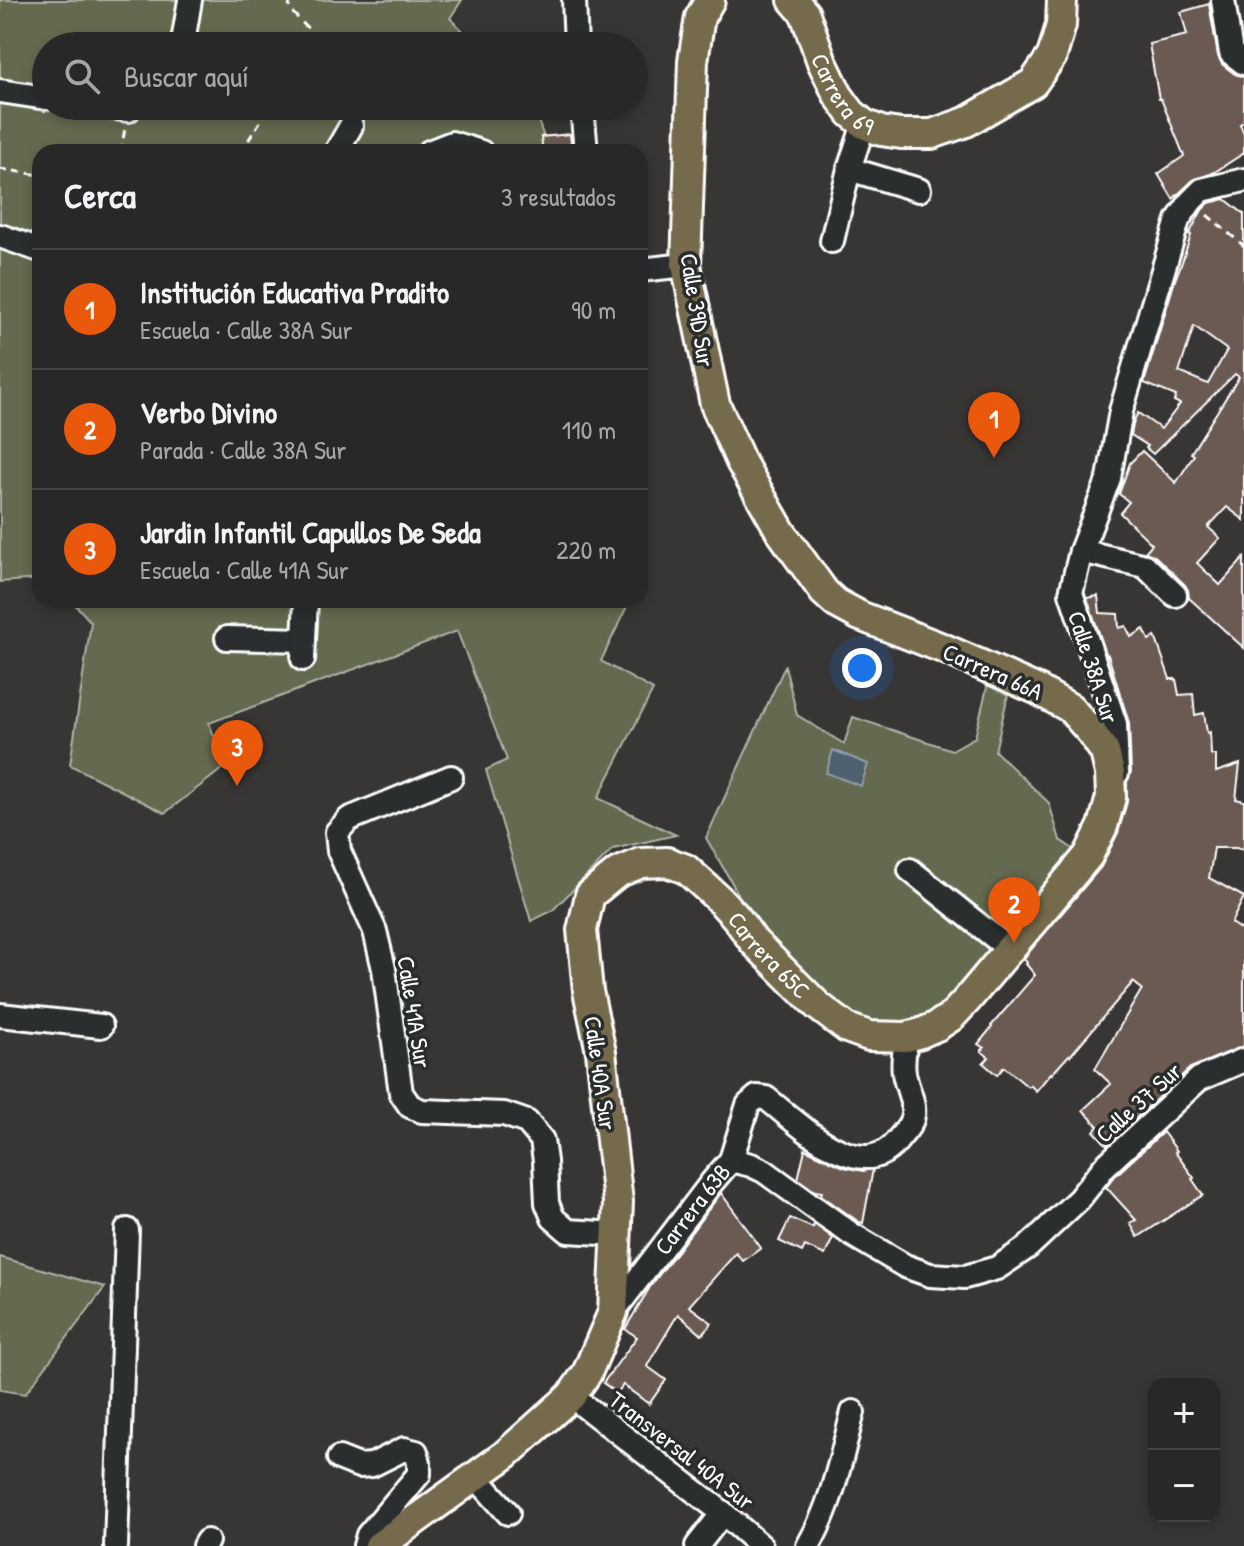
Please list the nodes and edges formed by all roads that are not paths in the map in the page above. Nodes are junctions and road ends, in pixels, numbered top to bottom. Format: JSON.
{"nodes":[{"id":1,"x":190,"y":0,"type":"edge"},
{"id":2,"x":574,"y":0,"type":"edge"},
{"id":3,"x":710,"y":0,"type":"edge"},
{"id":4,"x":793,"y":0,"type":"edge"},
{"id":5,"x":1062,"y":0,"type":"edge"},
{"id":6,"x":1223,"y":0,"type":"edge"},
{"id":7,"x":185,"y":32,"type":"edge"},
{"id":8,"x":575,"y":32,"type":"edge"},
{"id":9,"x":1244,"y":63,"type":"edge"},
{"id":10,"x":0,"y":91,"type":"edge"},
{"id":11,"x":32,"y":96,"type":"edge"},
{"id":12,"x":583,"y":120,"type":"edge"},
{"id":13,"x":864,"y":124,"type":"junction"},
{"id":14,"x":351,"y":126,"type":"dead end"},
{"id":15,"x":341,"y":144,"type":"edge"},
{"id":16,"x":585,"y":144,"type":"edge"},
{"id":17,"x":849,"y":169,"type":"junction"},
{"id":18,"x":1244,"y":180,"type":"edge"},
{"id":19,"x":919,"y":190,"type":"dead end"},
{"id":20,"x":0,"y":236,"type":"edge"},
{"id":21,"x":832,"y":241,"type":"dead end"},
{"id":22,"x":32,"y":247,"type":"edge"},
{"id":23,"x":686,"y":265,"type":"junction"},
{"id":24,"x":648,"y":269,"type":"edge"},
{"id":25,"x":1081,"y":551,"type":"junction"},
{"id":26,"x":824,"y":592,"type":"joint"},
{"id":27,"x":1175,"y":595,"type":"dead end"},
{"id":28,"x":306,"y":608,"type":"edge"},
{"id":29,"x":227,"y":638,"type":"dead end"},
{"id":30,"x":451,"y":777,"type":"dead end"},
{"id":31,"x":1111,"y":797,"type":"junction"},
{"id":32,"x":641,"y":863,"type":"joint"},
{"id":33,"x":910,"y":870,"type":"dead end"},
{"id":34,"x":1009,"y":949,"type":"junction"},
{"id":35,"x":0,"y":1015,"type":"edge"},
{"id":36,"x":101,"y":1026,"type":"dead end"},
{"id":37,"x":906,"y":1037,"type":"junction"},
{"id":38,"x":1244,"y":1060,"type":"edge"},
{"id":39,"x":731,"y":1160,"type":"junction"},
{"id":40,"x":1079,"y":1199,"type":"joint"},
{"id":41,"x":127,"y":1230,"type":"dead end"},
{"id":42,"x":618,"y":1234,"type":"junction"},
{"id":43,"x":613,"y":1312,"type":"junction"},
{"id":44,"x":571,"y":1396,"type":"junction"},
{"id":45,"x":853,"y":1412,"type":"dead end"},
{"id":46,"x":339,"y":1458,"type":"dead end"},
{"id":47,"x":476,"y":1477,"type":"junction"},
{"id":48,"x":508,"y":1513,"type":"dead end"},
{"id":49,"x":723,"y":1513,"type":"junction"},
{"id":50,"x":116,"y":1546,"type":"edge"},
{"id":51,"x":365,"y":1546,"type":"edge"},
{"id":52,"x":379,"y":1546,"type":"edge"},
{"id":53,"x":697,"y":1546,"type":"edge"},
{"id":54,"x":761,"y":1546,"type":"edge"},
{"id":55,"x":808,"y":1546,"type":"edge"}],
"edges":[{"from":1,"to":7,"type":"street"},
{"from":2,"to":8,"type":"street"},
{"from":3,"to":23,"type":"main road","name":"Calle 39D Sur"},
{"from":4,"to":13,"type":"main road","name":"Carrera 69"},
{"from":5,"to":13,"type":"main road","name":"Carrera 69"},
{"from":6,"to":9,"type":"street"},
{"from":10,"to":11,"type":"street"},
{"from":12,"to":16,"type":"street"},
{"from":13,"to":17,"type":"street"},
{"from":14,"to":15,"type":"street"},
{"from":17,"to":19,"type":"street"},
{"from":17,"to":21,"type":"street"},
{"from":18,"to":25,"type":"street","name":"Calle 38A Sur"},
{"from":20,"to":22,"type":"street"},
{"from":23,"to":24,"type":"street"},
{"from":23,"to":26,"type":"main road","name":"Calle 39D Sur"},
{"from":25,"to":27,"type":"street"},
{"from":25,"to":31,"type":"street","name":"Calle 38A Sur"},
{"from":26,"to":31,"type":"main road","name":"Carrera 66A"},
{"from":28,"to":29,"type":"street"},
{"from":30,"to":42,"type":"street","name":"Calle 41A Sur"},
{"from":31,"to":34,"type":"main road","name":"Calle 38A Sur"},
{"from":32,"to":37,"type":"main road","name":"Carrera 65C"},
{"from":32,"to":42,"type":"main road","name":"Calle 40A Sur"},
{"from":33,"to":34,"type":"street"},
{"from":34,"to":37,"type":"main road","name":"Calle 38A Sur"},
{"from":35,"to":36,"type":"street"},
{"from":37,"to":39,"type":"street"},
{"from":38,"to":40,"type":"street","name":"Calle 37 Sur"},
{"from":39,"to":40,"type":"street","name":"Carrera 63B"},
{"from":39,"to":43,"type":"street","name":"Carrera 63B"},
{"from":41,"to":50,"type":"street"},
{"from":42,"to":43,"type":"main road","name":"Calle 40A Sur"},
{"from":43,"to":44,"type":"main road","name":"Carrera 63B"},
{"from":44,"to":47,"type":"main road","name":"Carrera 63B"},
{"from":44,"to":49,"type":"street","name":"Transversal 40A Sur"},
{"from":45,"to":55,"type":"street"},
{"from":46,"to":51,"type":"street"},
{"from":47,"to":48,"type":"street"},
{"from":47,"to":52,"type":"main road","name":"Carrera 63B"},
{"from":49,"to":53,"type":"street"},
{"from":49,"to":54,"type":"street","name":"Transversal 40A Sur"}]}
